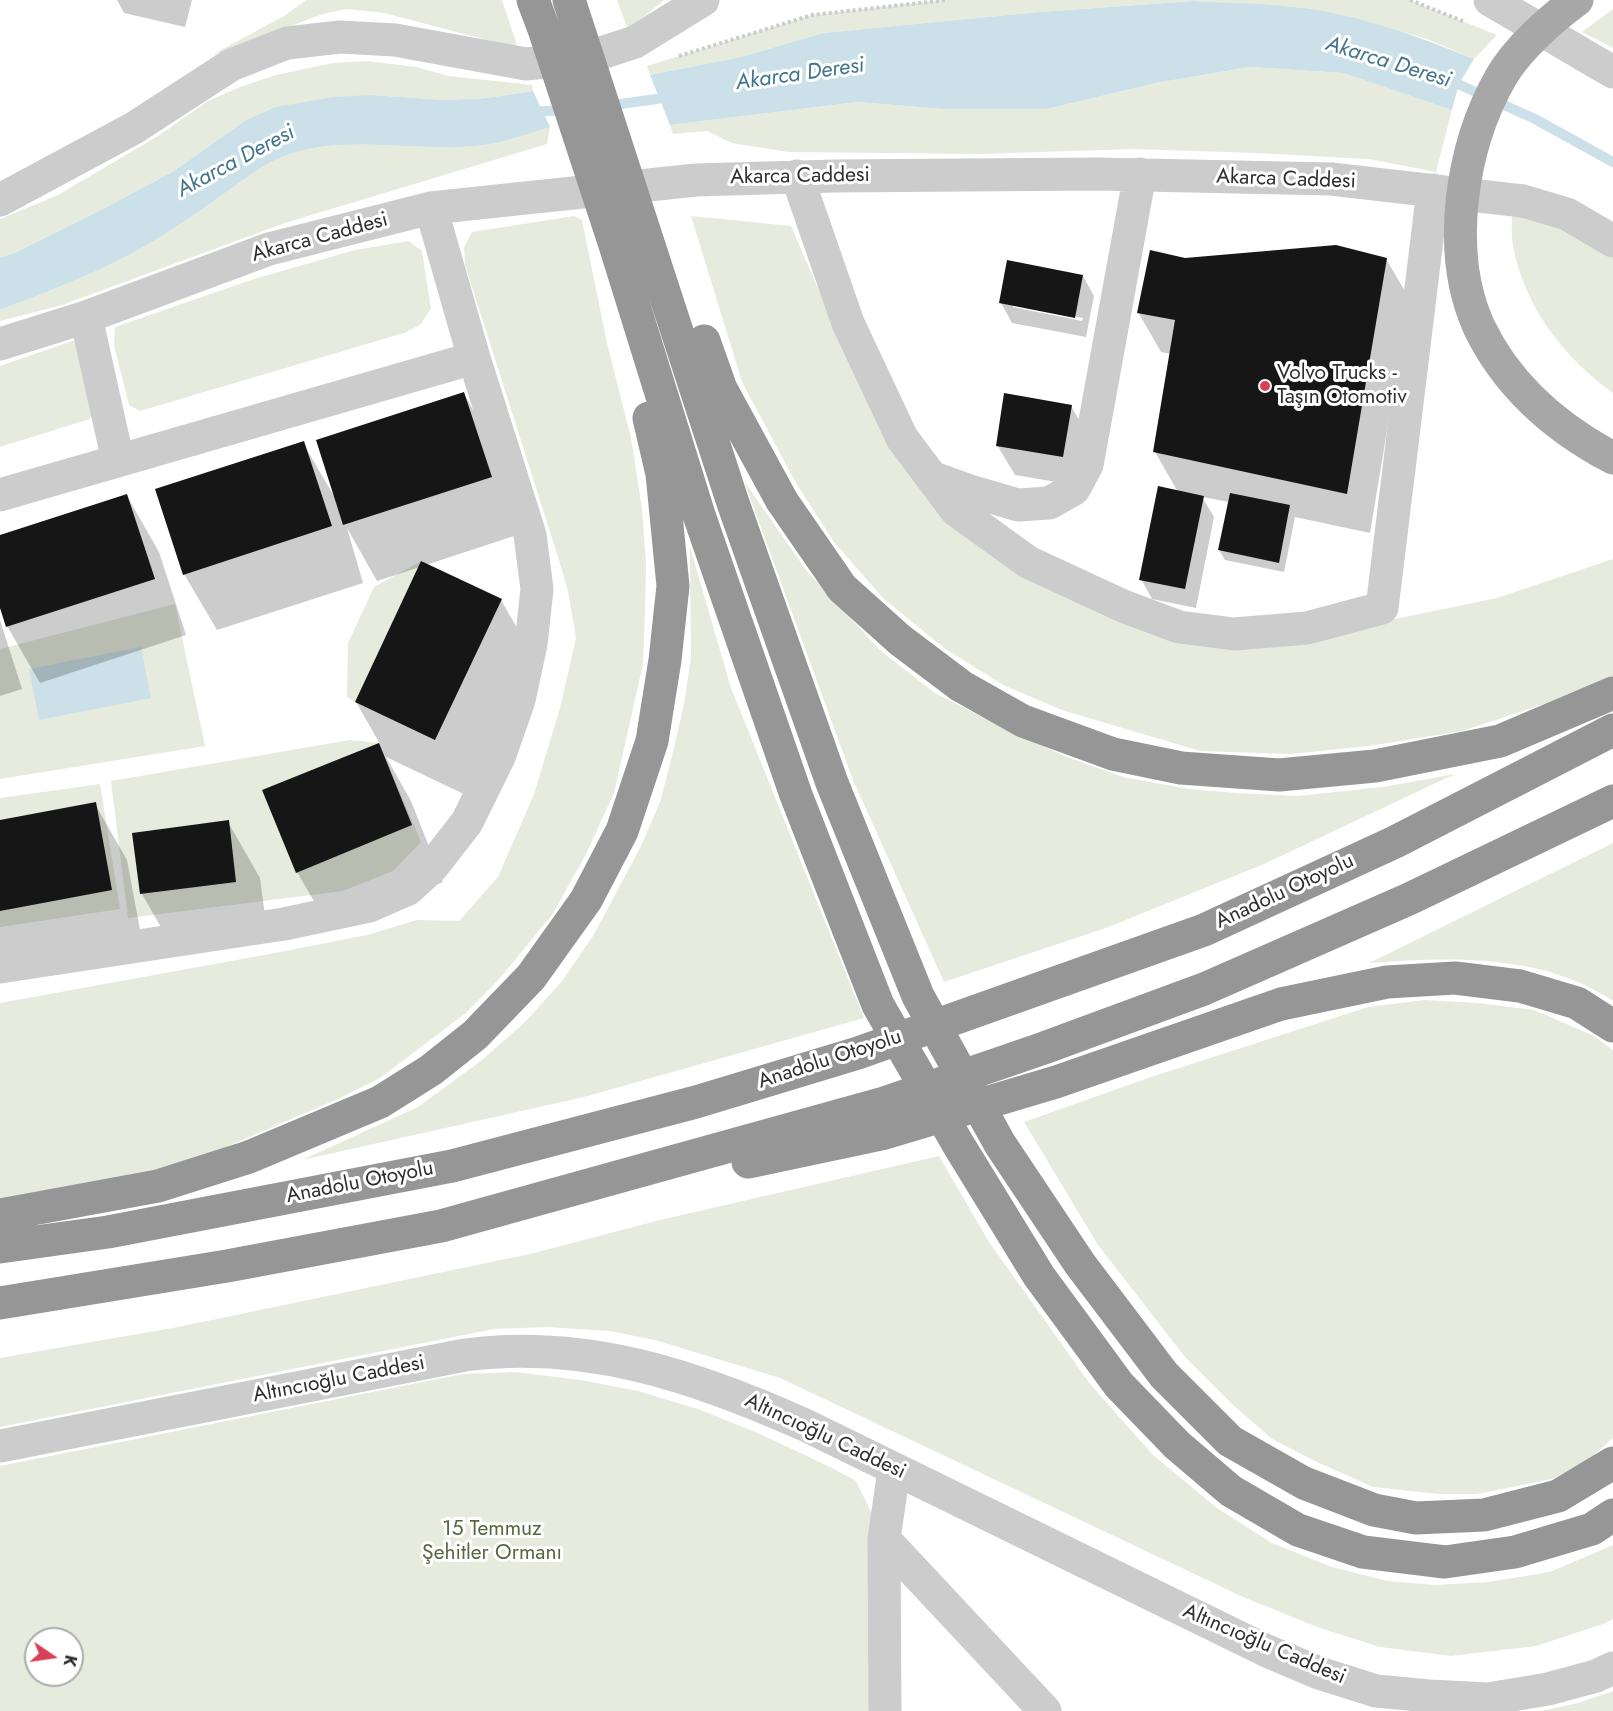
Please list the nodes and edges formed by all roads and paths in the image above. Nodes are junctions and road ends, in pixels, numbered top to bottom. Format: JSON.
{"nodes":[{"id":1,"x":533,"y":0,"type":"edge"},
{"id":2,"x":704,"y":0,"type":"edge"},
{"id":3,"x":1490,"y":0,"type":"edge"},
{"id":4,"x":1577,"y":0,"type":"edge"},
{"id":5,"x":574,"y":12,"type":"edge"},
{"id":6,"x":1613,"y":72,"type":"edge"},
{"id":7,"x":1140,"y":174,"type":"junction"},
{"id":8,"x":797,"y":176,"type":"junction"},
{"id":9,"x":1433,"y":190,"type":"junction"},
{"id":10,"x":0,"y":200,"type":"edge"},
{"id":11,"x":431,"y":208,"type":"junction"},
{"id":12,"x":658,"y":237,"type":"junction"},
{"id":13,"x":1613,"y":241,"type":"edge"},
{"id":14,"x":615,"y":245,"type":"junction"},
{"id":15,"x":86,"y":317,"type":"junction"},
{"id":16,"x":0,"y":344,"type":"edge"},
{"id":17,"x":474,"y":358,"type":"junction"},
{"id":18,"x":1613,"y":458,"type":"edge"},
{"id":19,"x":118,"y":461,"type":"junction"},
{"id":20,"x":931,"y":477,"type":"junction"},
{"id":21,"x":0,"y":495,"type":"edge"},
{"id":22,"x":1613,"y":693,"type":"edge"},
{"id":23,"x":1613,"y":730,"type":"edge"},
{"id":24,"x":1613,"y":801,"type":"edge"},
{"id":25,"x":0,"y":967,"type":"edge"},
{"id":26,"x":1613,"y":1026,"type":"edge"},
{"id":27,"x":883,"y":1119,"type":"junction"},
{"id":28,"x":0,"y":1215,"type":"edge"},
{"id":29,"x":0,"y":1246,"type":"edge"},
{"id":30,"x":0,"y":1303,"type":"edge"},
{"id":31,"x":0,"y":1446,"type":"edge"},
{"id":32,"x":1613,"y":1463,"type":"edge"},
{"id":33,"x":894,"y":1470,"type":"junction"},
{"id":34,"x":1613,"y":1515,"type":"edge"},
{"id":35,"x":884,"y":1539,"type":"junction"},
{"id":36,"x":1613,"y":1668,"type":"edge"},
{"id":37,"x":1372,"y":1701,"type":"edge"},
{"id":38,"x":885,"y":1711,"type":"edge"},
{"id":39,"x":1045,"y":1711,"type":"edge"}],
"edges":[{"from":1,"to":14,"type":"highway"},
{"from":2,"to":10,"type":"street"},
{"from":3,"to":6,"type":"street"},
{"from":4,"to":18,"type":"main road"},
{"from":5,"to":12,"type":"highway"},
{"from":7,"to":8,"type":"street","name":"Akarca Caddesi"},
{"from":7,"to":9,"type":"street","name":"Akarca Caddesi"},
{"from":7,"to":20,"type":"street"},
{"from":8,"to":11,"type":"street","name":"Akarca Caddesi"},
{"from":8,"to":20,"type":"street"},
{"from":9,"to":13,"type":"street","name":"Akarca Caddesi"},
{"from":9,"to":20,"type":"street"},
{"from":11,"to":15,"type":"street","name":"Akarca Caddesi"},
{"from":11,"to":17,"type":"street"},
{"from":12,"to":22,"type":"highway"},
{"from":12,"to":32,"type":"highway"},
{"from":14,"to":28,"type":"highway"},
{"from":14,"to":34,"type":"highway"},
{"from":15,"to":16,"type":"street","name":"Akarca Caddesi"},
{"from":15,"to":19,"type":"street"},
{"from":17,"to":19,"type":"street"},
{"from":17,"to":25,"type":"street"},
{"from":19,"to":21,"type":"street"},
{"from":23,"to":29,"type":"highway","name":"Anadolu Otoyolu"},
{"from":24,"to":27,"type":"highway"},
{"from":26,"to":27,"type":"highway"},
{"from":27,"to":30,"type":"highway"},
{"from":31,"to":33,"type":"street","name":"Altıncıoğlu Caddesi"},
{"from":33,"to":35,"type":"street"},
{"from":33,"to":37,"type":"street","name":"Altıncıoğlu Caddesi"},
{"from":35,"to":38,"type":"street"},
{"from":35,"to":39,"type":"street"},
{"from":36,"to":37,"type":"street","name":"Altıncıoğlu Caddesi"}]}
